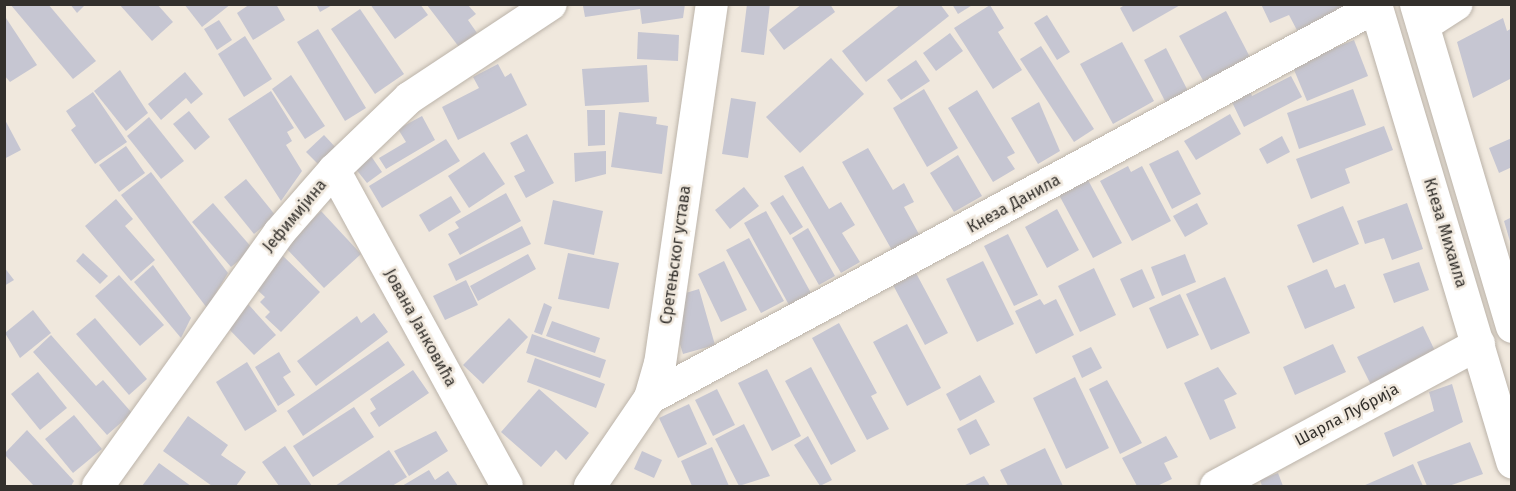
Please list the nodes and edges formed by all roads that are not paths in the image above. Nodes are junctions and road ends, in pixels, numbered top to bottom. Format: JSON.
{"nodes":[{"id":1,"x":551,"y":4,"type":"edge"},
{"id":2,"x":712,"y":4,"type":"edge"},
{"id":3,"x":1457,"y":4,"type":"edge"},
{"id":4,"x":1376,"y":6,"type":"edge"},
{"id":5,"x":1419,"y":15,"type":"edge"},
{"id":6,"x":334,"y":170,"type":"junction"},
{"id":7,"x":1510,"y":317,"type":"edge"},
{"id":8,"x":1479,"y":345,"type":"junction"},
{"id":9,"x":650,"y":398,"type":"junction"},
{"id":10,"x":1512,"y":462,"type":"edge"},
{"id":11,"x":1229,"y":483,"type":"edge"},
{"id":12,"x":98,"y":486,"type":"edge"},
{"id":13,"x":507,"y":486,"type":"edge"},
{"id":14,"x":590,"y":486,"type":"edge"}],
"edges":[{"from":1,"to":6,"type":"street","name":"Јефимијина"},
{"from":2,"to":9,"type":"street","name":"Сретењског устава"},
{"from":3,"to":5,"type":"street"},
{"from":4,"to":8,"type":"main road","name":"Кнеза Михаила"},
{"from":4,"to":9,"type":"street","name":"Кнеза Данила"},
{"from":5,"to":7,"type":"main road"},
{"from":6,"to":12,"type":"street","name":"Јефимијина"},
{"from":6,"to":13,"type":"street","name":"Јована Јанковића"},
{"from":8,"to":10,"type":"main road","name":"Кнеза Михаила"},
{"from":8,"to":11,"type":"street","name":"Шарла Лубрија"},
{"from":9,"to":14,"type":"street","name":"Сретењског устава"}]}
